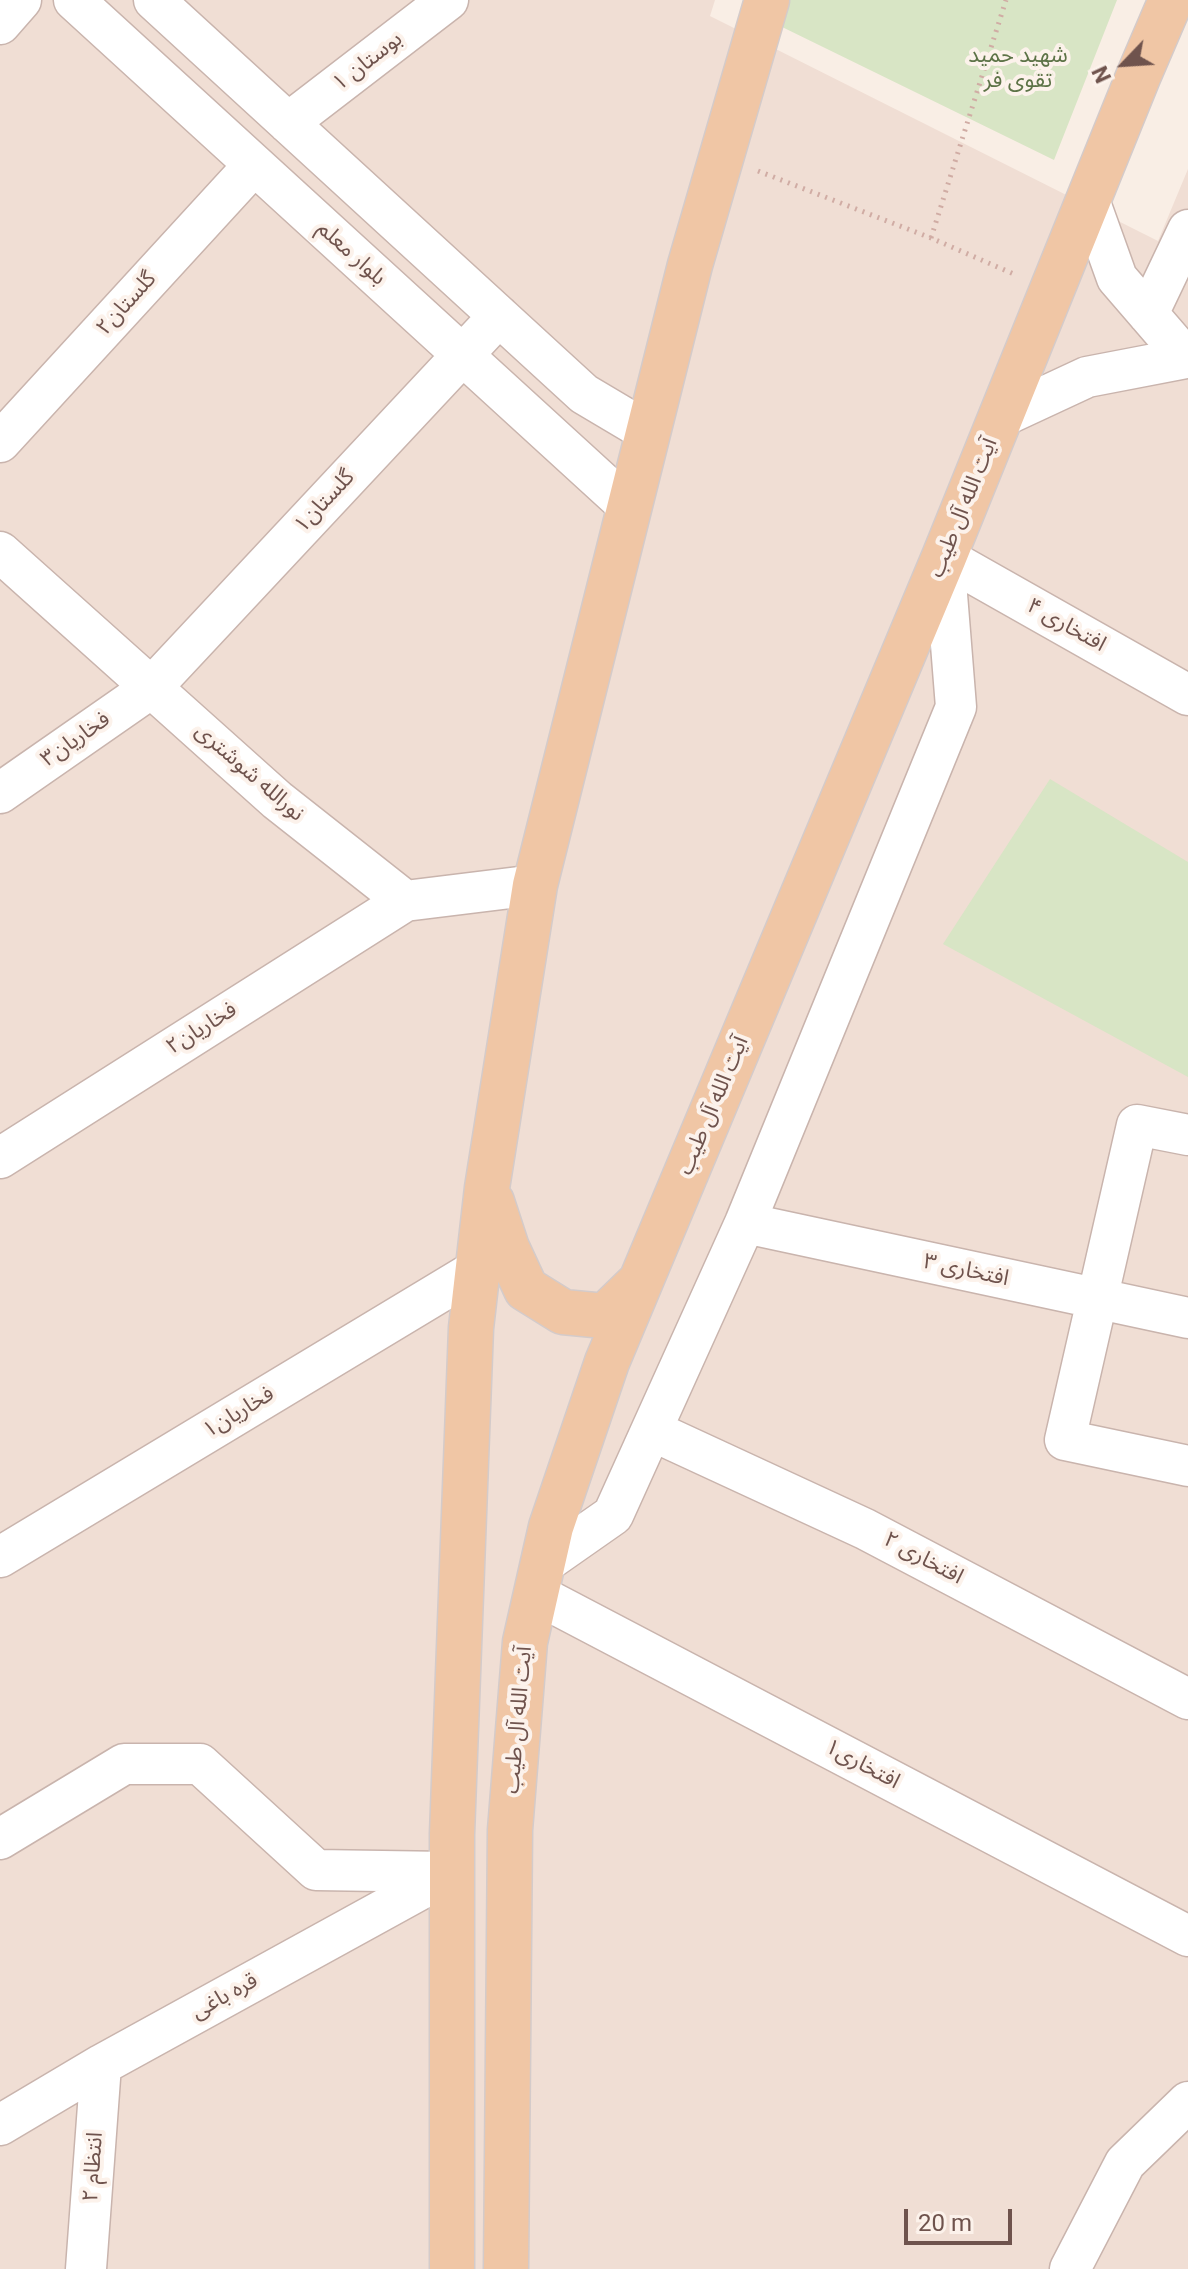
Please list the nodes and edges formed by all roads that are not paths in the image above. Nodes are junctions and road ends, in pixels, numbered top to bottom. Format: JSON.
{"nodes":[{"id":1,"x":21,"y":0,"type":"edge"},
{"id":2,"x":74,"y":0,"type":"edge"},
{"id":3,"x":154,"y":0,"type":"edge"},
{"id":4,"x":448,"y":0,"type":"edge"},
{"id":5,"x":767,"y":0,"type":"edge"},
{"id":6,"x":1171,"y":0,"type":"edge"},
{"id":7,"x":0,"y":24,"type":"edge"},
{"id":8,"x":288,"y":123,"type":"junction"},
{"id":9,"x":254,"y":165,"type":"junction"},
{"id":10,"x":1089,"y":200,"type":"junction"},
{"id":11,"x":1188,"y":230,"type":"edge"},
{"id":12,"x":1148,"y":314,"type":"junction"},
{"id":13,"x":499,"y":316,"type":"junction"},
{"id":14,"x":463,"y":355,"type":"junction"},
{"id":15,"x":1187,"y":358,"type":"edge"},
{"id":16,"x":1001,"y":417,"type":"junction"},
{"id":17,"x":648,"y":432,"type":"junction"},
{"id":18,"x":0,"y":442,"type":"edge"},
{"id":19,"x":629,"y":507,"type":"junction"},
{"id":20,"x":0,"y":552,"type":"edge"},
{"id":21,"x":944,"y":557,"type":"junction"},
{"id":22,"x":151,"y":688,"type":"junction"},
{"id":23,"x":1188,"y":695,"type":"edge"},
{"id":24,"x":0,"y":793,"type":"edge"},
{"id":25,"x":535,"y":885,"type":"junction"},
{"id":26,"x":405,"y":901,"type":"junction"},
{"id":27,"x":1188,"y":1135,"type":"edge"},
{"id":28,"x":0,"y":1158,"type":"edge"},
{"id":29,"x":487,"y":1188,"type":"junction"},
{"id":30,"x":745,"y":1223,"type":"junction"},
{"id":31,"x":478,"y":1269,"type":"junction"},
{"id":32,"x":641,"y":1281,"type":"junction"},
{"id":33,"x":1097,"y":1299,"type":"junction"},
{"id":34,"x":1188,"y":1318,"type":"edge"},
{"id":35,"x":653,"y":1431,"type":"junction"},
{"id":36,"x":1188,"y":1466,"type":"edge"},
{"id":37,"x":0,"y":1557,"type":"edge"},
{"id":38,"x":540,"y":1579,"type":"junction"},
{"id":39,"x":1188,"y":1699,"type":"edge"},
{"id":40,"x":0,"y":1839,"type":"edge"},
{"id":41,"x":452,"y":1872,"type":"junction"},
{"id":42,"x":1188,"y":1936,"type":"edge"},
{"id":43,"x":101,"y":2065,"type":"junction"},
{"id":44,"x":1188,"y":2102,"type":"edge"},
{"id":45,"x":0,"y":2125,"type":"edge"},
{"id":46,"x":507,"y":2263,"type":"edge"},
{"id":47,"x":452,"y":2265,"type":"edge"},
{"id":48,"x":86,"y":2269,"type":"edge"},
{"id":49,"x":1070,"y":2269,"type":"edge"}],
"edges":[{"from":1,"to":7,"type":"street"},
{"from":2,"to":9,"type":"street","name":"بلوار معلم"},
{"from":3,"to":8,"type":"street"},
{"from":4,"to":8,"type":"street","name":"بوستان ۱"},
{"from":5,"to":17,"type":"main road"},
{"from":6,"to":10,"type":"main road","name":"آیت الله آل طیب"},
{"from":8,"to":13,"type":"street"},
{"from":9,"to":14,"type":"street","name":"بلوار معلم"},
{"from":9,"to":18,"type":"street","name":"گلستان۲"},
{"from":10,"to":12,"type":"street"},
{"from":10,"to":16,"type":"main road","name":"آیت الله آل طیب"},
{"from":11,"to":12,"type":"street"},
{"from":12,"to":15,"type":"street"},
{"from":13,"to":14,"type":"street","name":"گلستان۱"},
{"from":13,"to":17,"type":"street"},
{"from":14,"to":19,"type":"street","name":"بلوار معلم"},
{"from":14,"to":22,"type":"street","name":"گلستان۱"},
{"from":15,"to":16,"type":"street"},
{"from":16,"to":21,"type":"main road","name":"آیت الله آل طیب"},
{"from":17,"to":19,"type":"main road"},
{"from":19,"to":25,"type":"main road"},
{"from":20,"to":22,"type":"street","name":"نورالله شوشتری"},
{"from":21,"to":23,"type":"street","name":"افتخاری ۴"},
{"from":21,"to":30,"type":"street"},
{"from":21,"to":32,"type":"main road","name":"آیت الله آل طیب"},
{"from":22,"to":24,"type":"street","name":"فخاریان۳"},
{"from":22,"to":26,"type":"street","name":"نورالله شوشتری"},
{"from":25,"to":26,"type":"street"},
{"from":25,"to":29,"type":"main road"},
{"from":26,"to":28,"type":"street","name":"فخاریان۲"},
{"from":27,"to":33,"type":"street"},
{"from":29,"to":31,"type":"main road"},
{"from":29,"to":32,"type":"main road"},
{"from":30,"to":33,"type":"street","name":"افتخاری ۳"},
{"from":30,"to":35,"type":"street"},
{"from":31,"to":37,"type":"street","name":"فخاریان۱"},
{"from":31,"to":41,"type":"main road"},
{"from":32,"to":38,"type":"main road","name":"آیت الله آل طیب"},
{"from":33,"to":34,"type":"street","name":"افتخاری ۳"},
{"from":33,"to":36,"type":"street"},
{"from":35,"to":38,"type":"street"},
{"from":35,"to":39,"type":"street","name":"افتخاری ۲"},
{"from":38,"to":42,"type":"street","name":"افتخاری۱"},
{"from":38,"to":46,"type":"main road","name":"آیت الله آل طیب"},
{"from":40,"to":41,"type":"street"},
{"from":41,"to":43,"type":"street","name":"قره باغی"},
{"from":41,"to":47,"type":"main road"},
{"from":43,"to":45,"type":"street","name":"قره باغی"},
{"from":43,"to":48,"type":"street","name":"انتظام ۲"},
{"from":44,"to":49,"type":"street"},
{"from":46,"to":47,"type":"main road"}]}
